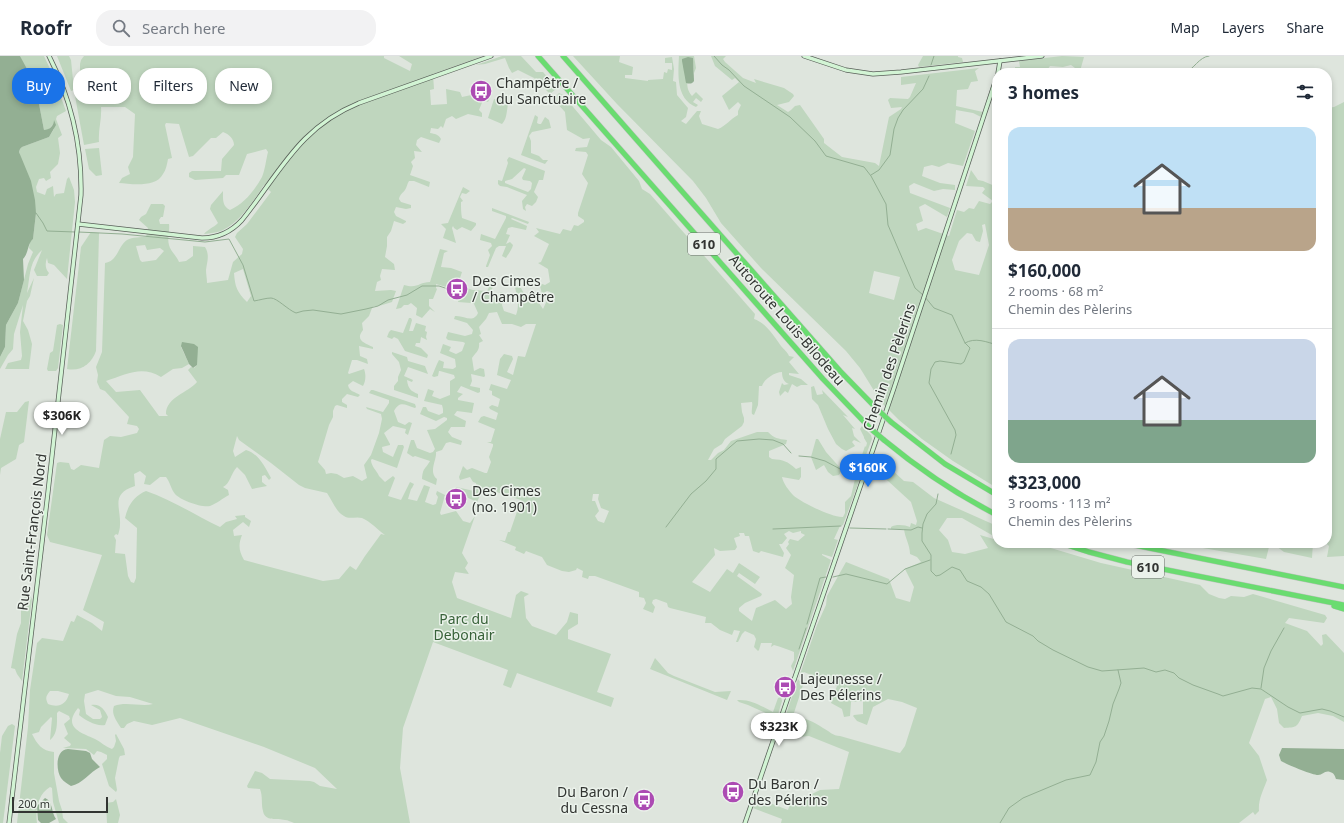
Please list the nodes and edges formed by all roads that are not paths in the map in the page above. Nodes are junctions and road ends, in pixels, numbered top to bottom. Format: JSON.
{"nodes":[{"id":1,"x":49,"y":56,"type":"edge"},
{"id":2,"x":490,"y":56,"type":"edge"},
{"id":3,"x":538,"y":56,"type":"edge"},
{"id":4,"x":563,"y":56,"type":"edge"},
{"id":5,"x":804,"y":56,"type":"edge"},
{"id":6,"x":1042,"y":56,"type":"edge"},
{"id":7,"x":1000,"y":61,"type":"junction"},
{"id":8,"x":999,"y":68,"type":"edge"},
{"id":9,"x":992,"y":91,"type":"edge"},
{"id":10,"x":78,"y":224,"type":"junction"},
{"id":11,"x":992,"y":492,"type":"edge"},
{"id":12,"x":992,"y":512,"type":"edge"},
{"id":13,"x":1077,"y":548,"type":"edge"},
{"id":14,"x":1149,"y":548,"type":"edge"},
{"id":15,"x":1344,"y":587,"type":"edge"},
{"id":16,"x":1312,"y":599,"type":"junction"},
{"id":17,"x":1344,"y":605,"type":"edge"},
{"id":18,"x":1344,"y":609,"type":"edge"},
{"id":19,"x":9,"y":823,"type":"edge"},
{"id":20,"x":745,"y":823,"type":"edge"}],
"edges":[{"from":1,"to":10,"type":"street","name":"Rue Saint-François Nord"},
{"from":2,"to":10,"type":"street"},
{"from":3,"to":12,"type":"highway","name":"Autoroute Louis-Bilodeau","number":"610","bridge":true},
{"from":4,"to":11,"type":"highway","name":"Autoroute Louis-Bilodeau","number":"610","bridge":true},
{"from":5,"to":7,"type":"street"},
{"from":6,"to":7,"type":"street"},
{"from":7,"to":8,"type":"street"},
{"from":9,"to":20,"type":"street","name":"Chemin des Pèlerins"},
{"from":10,"to":19,"type":"street","name":"Rue Saint-François Nord"},
{"from":13,"to":16,"type":"highway","number":"610"},
{"from":14,"to":15,"type":"highway","number":"610"},
{"from":16,"to":17,"type":"highway","number":"610"},
{"from":16,"to":18,"type":"highway"}]}
